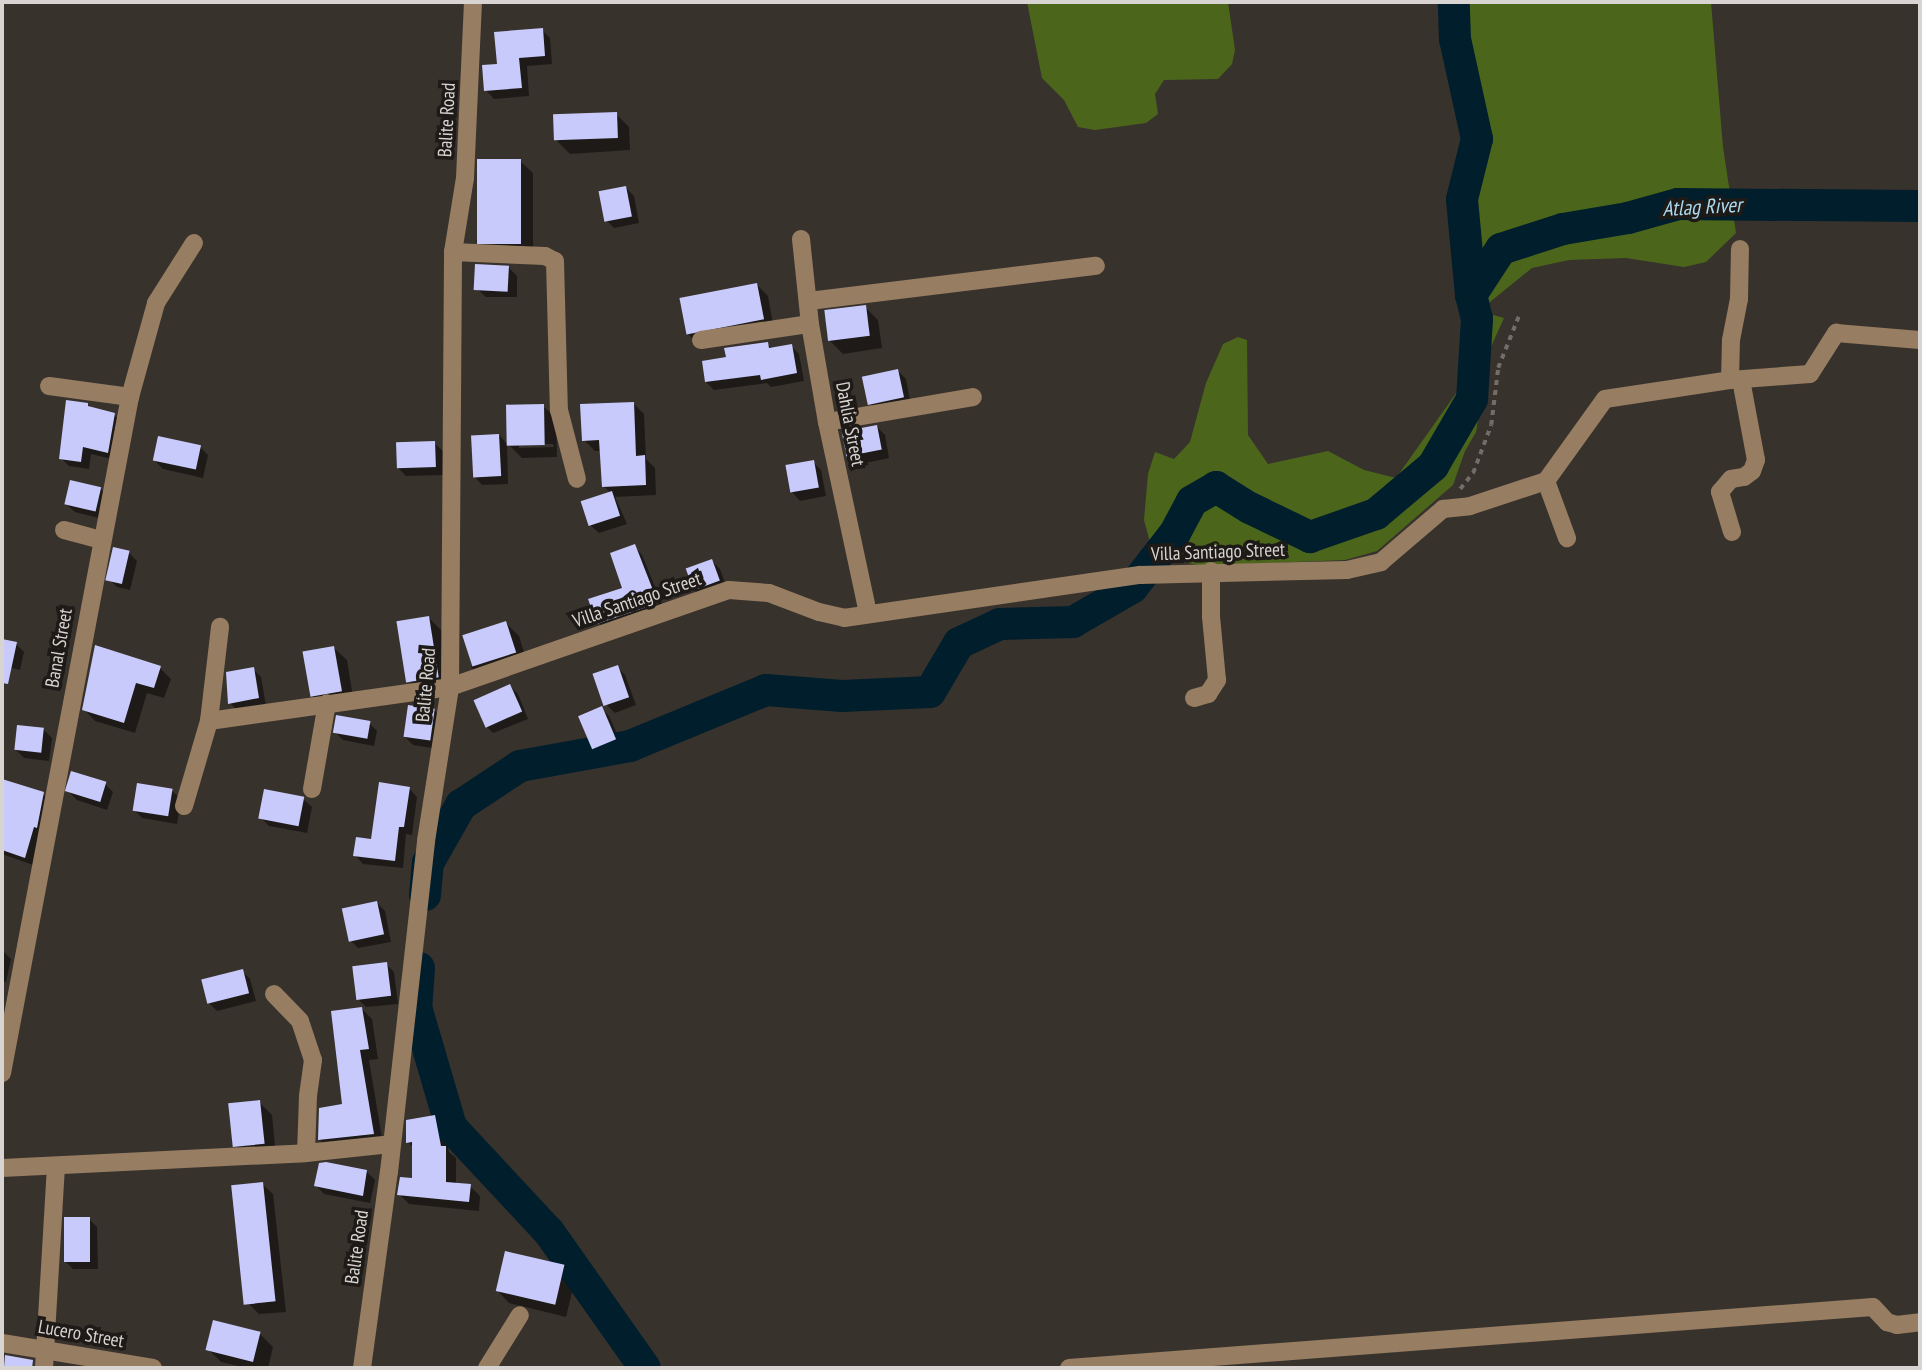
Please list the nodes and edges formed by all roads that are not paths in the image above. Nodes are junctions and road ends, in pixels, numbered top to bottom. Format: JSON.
{"nodes":[{"id":1,"x":473,"y":2,"type":"edge"},
{"id":2,"x":801,"y":239,"type":"dead end"},
{"id":3,"x":194,"y":243,"type":"dead end"},
{"id":4,"x":1740,"y":249,"type":"dead end"},
{"id":5,"x":453,"y":252,"type":"junction"},
{"id":6,"x":1096,"y":266,"type":"dead end"},
{"id":7,"x":809,"y":301,"type":"junction"},
{"id":8,"x":810,"y":324,"type":"junction"},
{"id":9,"x":701,"y":340,"type":"dead end"},
{"id":10,"x":1920,"y":340,"type":"edge"},
{"id":11,"x":1736,"y":380,"type":"junction"},
{"id":12,"x":49,"y":386,"type":"dead end"},
{"id":13,"x":130,"y":397,"type":"junction"},
{"id":14,"x":973,"y":397,"type":"dead end"},
{"id":15,"x":827,"y":422,"type":"junction"},
{"id":16,"x":577,"y":480,"type":"dead end"},
{"id":17,"x":1546,"y":481,"type":"junction"},
{"id":18,"x":64,"y":530,"type":"dead end"},
{"id":19,"x":1732,"y":532,"type":"dead end"},
{"id":20,"x":1567,"y":538,"type":"dead end"},
{"id":21,"x":102,"y":540,"type":"junction"},
{"id":22,"x":1211,"y":571,"type":"junction"},
{"id":23,"x":868,"y":614,"type":"junction"},
{"id":24,"x":219,"y":627,"type":"dead end"},
{"id":25,"x":450,"y":687,"type":"junction"},
{"id":26,"x":1194,"y":698,"type":"dead end"},
{"id":27,"x":327,"y":703,"type":"junction"},
{"id":28,"x":209,"y":721,"type":"junction"},
{"id":29,"x":312,"y":789,"type":"dead end"},
{"id":30,"x":184,"y":806,"type":"dead end"},
{"id":31,"x":274,"y":994,"type":"dead end"},
{"id":32,"x":2,"y":1073,"type":"edge"},
{"id":33,"x":391,"y":1144,"type":"junction"},
{"id":34,"x":306,"y":1153,"type":"junction"},
{"id":35,"x":56,"y":1167,"type":"junction"},
{"id":36,"x":2,"y":1168,"type":"edge"},
{"id":37,"x":520,"y":1315,"type":"dead end"},
{"id":38,"x":1920,"y":1322,"type":"edge"},
{"id":39,"x":2,"y":1343,"type":"edge"},
{"id":40,"x":45,"y":1348,"type":"junction"},
{"id":41,"x":44,"y":1368,"type":"edge"},
{"id":42,"x":153,"y":1368,"type":"edge"},
{"id":43,"x":362,"y":1368,"type":"edge"},
{"id":44,"x":487,"y":1368,"type":"edge"},
{"id":45,"x":1069,"y":1368,"type":"edge"}],
"edges":[{"from":1,"to":5,"type":"street","name":"Balite Road"},
{"from":2,"to":7,"type":"street","name":"Dahlia Street"},
{"from":3,"to":13,"type":"street","name":"Banal Street"},
{"from":4,"to":11,"type":"street"},
{"from":5,"to":16,"type":"street"},
{"from":5,"to":25,"type":"street","name":"Balite Road"},
{"from":6,"to":7,"type":"street"},
{"from":7,"to":8,"type":"street","name":"Dahlia Street"},
{"from":8,"to":9,"type":"street"},
{"from":8,"to":15,"type":"street","name":"Dahlia Street"},
{"from":10,"to":11,"type":"street"},
{"from":11,"to":17,"type":"street"},
{"from":11,"to":19,"type":"street"},
{"from":12,"to":13,"type":"street"},
{"from":13,"to":21,"type":"street","name":"Banal Street"},
{"from":14,"to":15,"type":"street"},
{"from":15,"to":23,"type":"street","name":"Dahlia Street"},
{"from":17,"to":20,"type":"street"},
{"from":17,"to":22,"type":"street","name":"Villa Santiago Street"},
{"from":18,"to":21,"type":"street"},
{"from":21,"to":32,"type":"street","name":"Banal Street"},
{"from":22,"to":23,"type":"street","name":"Villa Santiago Street"},
{"from":22,"to":26,"type":"street"},
{"from":23,"to":25,"type":"street","name":"Villa Santiago Street"},
{"from":24,"to":28,"type":"street"},
{"from":25,"to":27,"type":"street","name":"Villa Santiago Street"},
{"from":25,"to":33,"type":"street","name":"Balite Road"},
{"from":27,"to":28,"type":"street","name":"Villa Santiago Street"},
{"from":27,"to":29,"type":"street"},
{"from":28,"to":30,"type":"street"},
{"from":31,"to":34,"type":"street"},
{"from":33,"to":34,"type":"street"},
{"from":33,"to":43,"type":"street","name":"Balite Road"},
{"from":34,"to":35,"type":"street"},
{"from":35,"to":36,"type":"street"},
{"from":35,"to":40,"type":"street"},
{"from":37,"to":44,"type":"street"},
{"from":38,"to":45,"type":"street"},
{"from":39,"to":40,"type":"street","name":"Lucero Street"},
{"from":40,"to":41,"type":"street"},
{"from":40,"to":42,"type":"street","name":"Lucero Street"}]}
